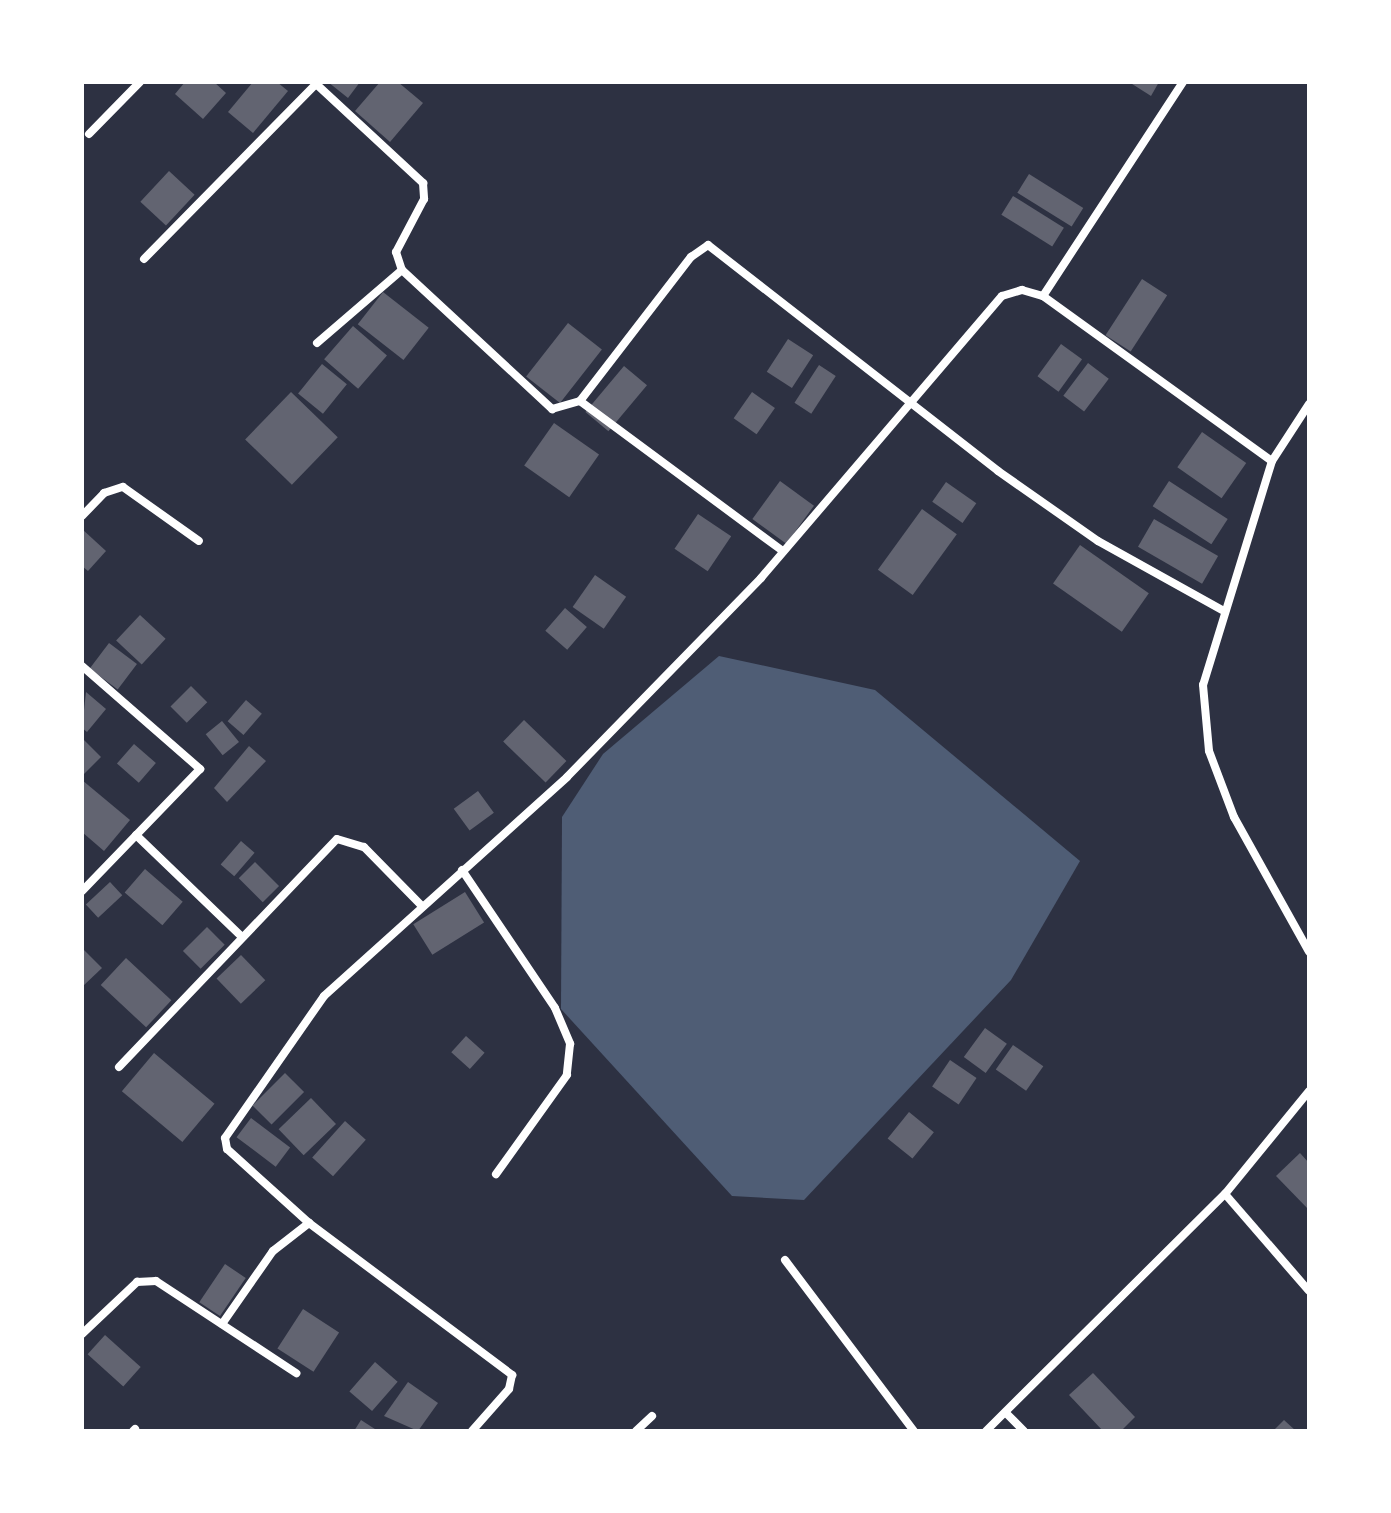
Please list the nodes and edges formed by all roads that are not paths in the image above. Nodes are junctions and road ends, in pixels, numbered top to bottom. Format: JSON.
{"nodes":[{"id":1,"x":140,"y":82,"type":"edge"},
{"id":2,"x":1183,"y":82,"type":"edge"},
{"id":3,"x":315,"y":83,"type":"edge"},
{"id":4,"x":89,"y":134,"type":"dead end"},
{"id":5,"x":144,"y":259,"type":"dead end"},
{"id":6,"x":402,"y":270,"type":"junction"},
{"id":7,"x":1043,"y":296,"type":"junction"},
{"id":8,"x":317,"y":343,"type":"dead end"},
{"id":9,"x":580,"y":401,"type":"junction"},
{"id":10,"x":910,"y":402,"type":"junction"},
{"id":11,"x":1309,"y":404,"type":"edge"},
{"id":12,"x":1272,"y":461,"type":"junction"},
{"id":13,"x":82,"y":516,"type":"edge"},
{"id":14,"x":199,"y":541,"type":"dead end"},
{"id":15,"x":783,"y":551,"type":"junction"},
{"id":16,"x":1222,"y":610,"type":"junction"},
{"id":17,"x":82,"y":666,"type":"edge"},
{"id":18,"x":136,"y":835,"type":"junction"},
{"id":19,"x":462,"y":870,"type":"junction"},
{"id":20,"x":82,"y":891,"type":"edge"},
{"id":21,"x":422,"y":906,"type":"junction"},
{"id":22,"x":242,"y":937,"type":"junction"},
{"id":23,"x":1309,"y":952,"type":"edge"},
{"id":24,"x":119,"y":1067,"type":"dead end"},
{"id":25,"x":1309,"y":1091,"type":"edge"},
{"id":26,"x":496,"y":1174,"type":"dead end"},
{"id":27,"x":1225,"y":1194,"type":"junction"},
{"id":28,"x":309,"y":1223,"type":"junction"},
{"id":29,"x":785,"y":1260,"type":"dead end"},
{"id":30,"x":1309,"y":1291,"type":"edge"},
{"id":31,"x":222,"y":1324,"type":"junction"},
{"id":32,"x":82,"y":1334,"type":"edge"},
{"id":33,"x":296,"y":1373,"type":"dead end"},
{"id":34,"x":1007,"y":1414,"type":"junction"},
{"id":35,"x":652,"y":1416,"type":"dead end"},
{"id":36,"x":472,"y":1431,"type":"edge"},
{"id":37,"x":636,"y":1431,"type":"edge"},
{"id":38,"x":914,"y":1431,"type":"edge"},
{"id":39,"x":986,"y":1431,"type":"edge"},
{"id":40,"x":1024,"y":1431,"type":"edge"}],
"edges":[{"from":1,"to":4,"type":"street"},
{"from":2,"to":7,"type":"street"},
{"from":3,"to":5,"type":"street"},
{"from":3,"to":6,"type":"street"},
{"from":6,"to":8,"type":"street"},
{"from":6,"to":9,"type":"street"},
{"from":7,"to":10,"type":"street"},
{"from":7,"to":12,"type":"street"},
{"from":9,"to":10,"type":"street"},
{"from":9,"to":15,"type":"street"},
{"from":10,"to":15,"type":"street"},
{"from":10,"to":16,"type":"street"},
{"from":11,"to":12,"type":"street"},
{"from":12,"to":16,"type":"street"},
{"from":13,"to":14,"type":"street"},
{"from":15,"to":19,"type":"street"},
{"from":16,"to":23,"type":"street"},
{"from":17,"to":18,"type":"street"},
{"from":18,"to":20,"type":"street"},
{"from":18,"to":22,"type":"street"},
{"from":19,"to":21,"type":"street"},
{"from":19,"to":26,"type":"street"},
{"from":21,"to":22,"type":"street"},
{"from":21,"to":28,"type":"street"},
{"from":22,"to":24,"type":"street"},
{"from":25,"to":27,"type":"street"},
{"from":27,"to":30,"type":"street"},
{"from":27,"to":34,"type":"street"},
{"from":28,"to":31,"type":"street"},
{"from":28,"to":36,"type":"street"},
{"from":29,"to":38,"type":"street"},
{"from":31,"to":32,"type":"street"},
{"from":31,"to":33,"type":"street"},
{"from":34,"to":39,"type":"street"},
{"from":34,"to":40,"type":"street"},
{"from":35,"to":37,"type":"street"}]}
